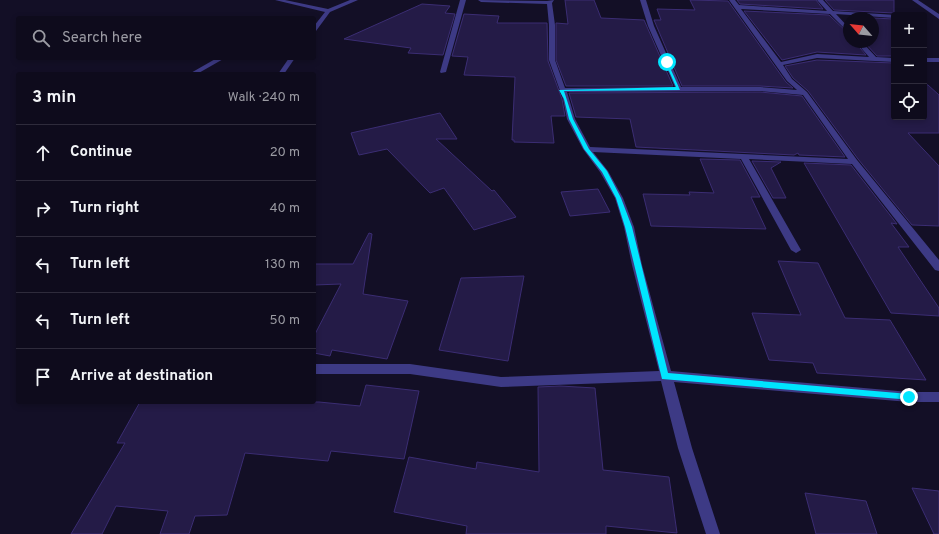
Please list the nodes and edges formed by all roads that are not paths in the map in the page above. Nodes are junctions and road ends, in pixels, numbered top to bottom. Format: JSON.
{"nodes":[{"id":1,"x":278,"y":0,"type":"edge"},
{"id":2,"x":355,"y":0,"type":"edge"},
{"id":3,"x":463,"y":0,"type":"edge"},
{"id":4,"x":481,"y":0,"type":"edge"},
{"id":5,"x":643,"y":0,"type":"edge"},
{"id":6,"x":732,"y":0,"type":"edge"},
{"id":7,"x":820,"y":0,"type":"edge"},
{"id":8,"x":915,"y":0,"type":"edge"},
{"id":9,"x":550,"y":2,"type":"edge"},
{"id":10,"x":738,"y":7,"type":"junction"},
{"id":11,"x":328,"y":12,"type":"junction"},
{"id":12,"x":831,"y":12,"type":"junction"},
{"id":13,"x":891,"y":16,"type":"edge"},
{"id":14,"x":927,"y":16,"type":"edge"},
{"id":15,"x":939,"y":17,"type":"edge"},
{"id":16,"x":843,"y":25,"type":"edge"},
{"id":17,"x":316,"y":27,"type":"edge"},
{"id":18,"x":864,"y":48,"type":"edge"},
{"id":19,"x":874,"y":59,"type":"junction"},
{"id":20,"x":218,"y":60,"type":"edge"},
{"id":21,"x":291,"y":60,"type":"edge"},
{"id":22,"x":891,"y":60,"type":"edge"},
{"id":23,"x":927,"y":60,"type":"edge"},
{"id":24,"x":939,"y":60,"type":"edge"},
{"id":25,"x":779,"y":64,"type":"junction"},
{"id":26,"x":196,"y":72,"type":"edge"},
{"id":27,"x":282,"y":72,"type":"edge"},
{"id":28,"x":443,"y":72,"type":"dead end"},
{"id":29,"x":679,"y":89,"type":"junction"},
{"id":30,"x":562,"y":90,"type":"junction"},
{"id":31,"x":805,"y":93,"type":"junction"},
{"id":32,"x":586,"y":149,"type":"junction"},
{"id":33,"x":744,"y":157,"type":"junction"},
{"id":34,"x":854,"y":162,"type":"junction"},
{"id":35,"x":796,"y":250,"type":"dead end"},
{"id":36,"x":939,"y":267,"type":"edge"},
{"id":37,"x":316,"y":369,"type":"edge"},
{"id":38,"x":665,"y":376,"type":"junction"},
{"id":39,"x":939,"y":397,"type":"edge"},
{"id":40,"x":713,"y":534,"type":"edge"}],
"edges":[{"from":1,"to":11,"type":"street"},
{"from":2,"to":11,"type":"street"},
{"from":3,"to":28,"type":"street"},
{"from":4,"to":9,"type":"street"},
{"from":5,"to":29,"type":"street"},
{"from":6,"to":10,"type":"street"},
{"from":7,"to":12,"type":"street"},
{"from":8,"to":15,"type":"street"},
{"from":9,"to":30,"type":"street"},
{"from":10,"to":12,"type":"street"},
{"from":10,"to":25,"type":"street"},
{"from":11,"to":17,"type":"street"},
{"from":12,"to":13,"type":"street"},
{"from":12,"to":16,"type":"street"},
{"from":14,"to":15,"type":"street"},
{"from":18,"to":19,"type":"street"},
{"from":19,"to":22,"type":"street"},
{"from":19,"to":25,"type":"street"},
{"from":20,"to":26,"type":"street"},
{"from":21,"to":27,"type":"street"},
{"from":23,"to":24,"type":"street"},
{"from":25,"to":31,"type":"street"},
{"from":29,"to":30,"type":"street"},
{"from":29,"to":31,"type":"street"},
{"from":30,"to":32,"type":"street"},
{"from":31,"to":34,"type":"street"},
{"from":32,"to":33,"type":"street"},
{"from":32,"to":38,"type":"street"},
{"from":33,"to":34,"type":"street"},
{"from":33,"to":35,"type":"street"},
{"from":34,"to":36,"type":"street"},
{"from":37,"to":38,"type":"street"},
{"from":38,"to":39,"type":"street"},
{"from":38,"to":40,"type":"street"}]}
